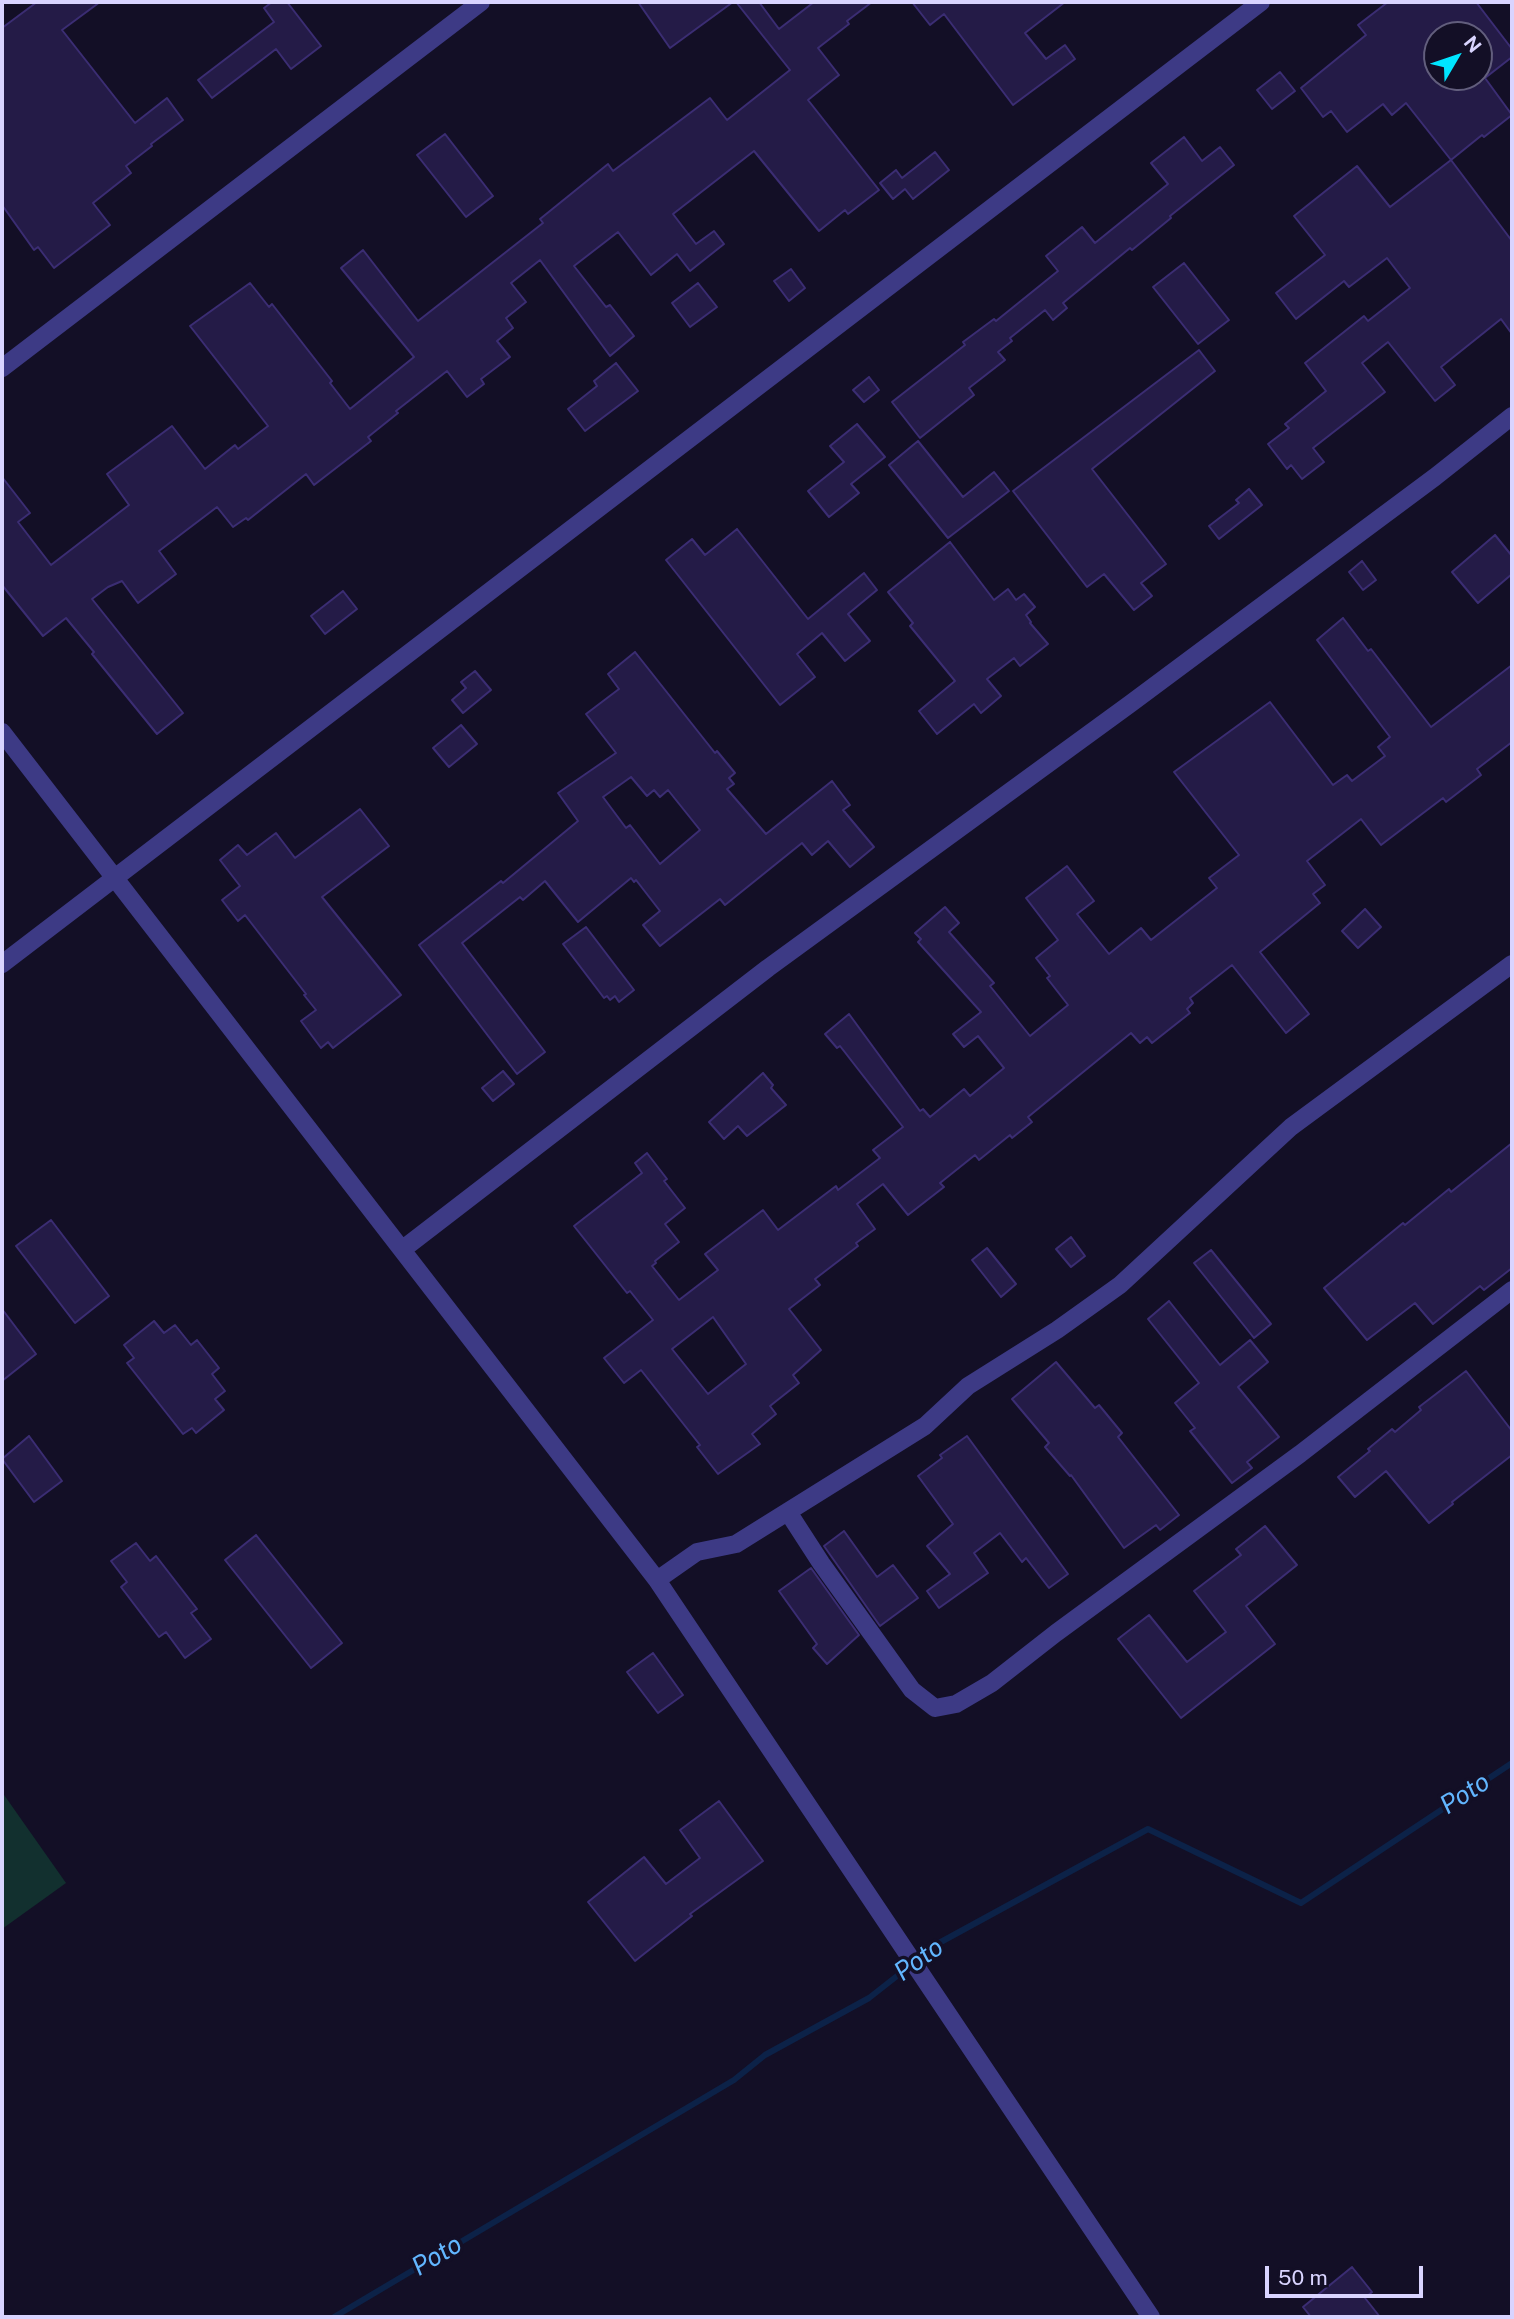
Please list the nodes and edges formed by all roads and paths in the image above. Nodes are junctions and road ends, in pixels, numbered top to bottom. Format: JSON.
{"nodes":[{"id":1,"x":481,"y":2,"type":"edge"},
{"id":2,"x":1261,"y":2,"type":"edge"},
{"id":3,"x":2,"y":368,"type":"edge"},
{"id":4,"x":1512,"y":416,"type":"edge"},
{"id":5,"x":2,"y":732,"type":"edge"},
{"id":6,"x":114,"y":878,"type":"junction"},
{"id":7,"x":2,"y":964,"type":"edge"},
{"id":8,"x":1512,"y":964,"type":"edge"},
{"id":9,"x":403,"y":1249,"type":"junction"},
{"id":10,"x":1512,"y":1290,"type":"edge"},
{"id":11,"x":788,"y":1512,"type":"junction"},
{"id":12,"x":657,"y":1580,"type":"junction"},
{"id":13,"x":1151,"y":2317,"type":"edge"}],
"edges":[{"from":1,"to":3,"type":"street"},
{"from":2,"to":6,"type":"street"},
{"from":4,"to":9,"type":"street"},
{"from":5,"to":6,"type":"street"},
{"from":6,"to":7,"type":"street"},
{"from":6,"to":9,"type":"street"},
{"from":8,"to":11,"type":"street"},
{"from":9,"to":12,"type":"street"},
{"from":10,"to":11,"type":"street"},
{"from":11,"to":12,"type":"street"},
{"from":12,"to":13,"type":"street"}]}
